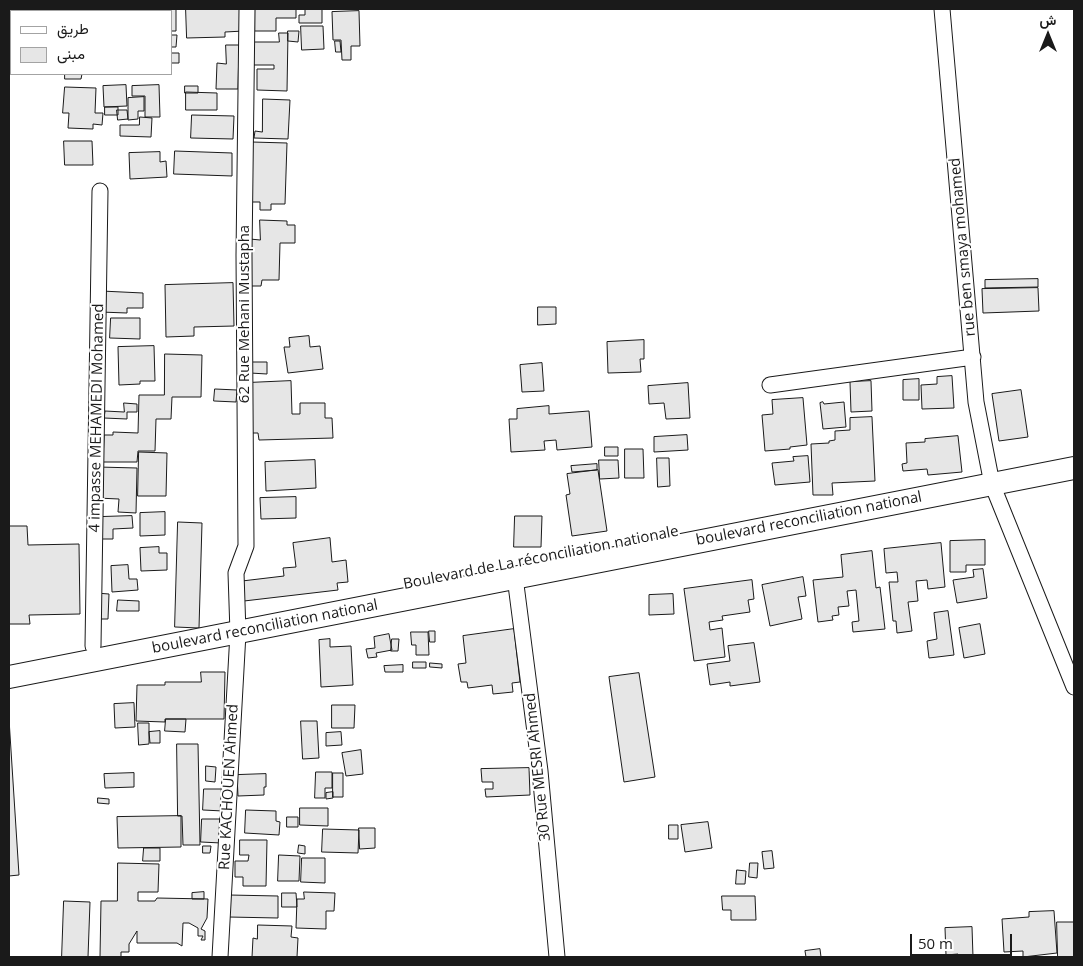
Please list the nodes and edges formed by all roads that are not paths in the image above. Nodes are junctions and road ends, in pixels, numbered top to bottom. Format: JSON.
{"nodes":[{"id":1,"x":247,"y":9,"type":"edge"},
{"id":2,"x":942,"y":9,"type":"edge"},
{"id":3,"x":100,"y":191,"type":"dead end"},
{"id":4,"x":972,"y":357,"type":"junction"},
{"id":5,"x":770,"y":385,"type":"dead end"},
{"id":6,"x":1074,"y":454,"type":"edge"},
{"id":7,"x":1074,"y":468,"type":"edge"},
{"id":8,"x":990,"y":477,"type":"junction"},
{"id":9,"x":515,"y":577,"type":"junction"},
{"id":10,"x":237,"y":625,"type":"junction"},
{"id":11,"x":93,"y":646,"type":"junction"},
{"id":12,"x":9,"y":662,"type":"edge"},
{"id":13,"x":9,"y":677,"type":"edge"},
{"id":14,"x":1074,"y":687,"type":"edge"},
{"id":15,"x":220,"y":957,"type":"edge"},
{"id":16,"x":557,"y":957,"type":"edge"}],
"edges":[{"from":1,"to":10,"type":"street","name":"62 Rue Mehani Mustapha"},
{"from":2,"to":4,"type":"street","name":"rue ben smaya mohamed"},
{"from":3,"to":11,"type":"street","name":"4 impasse MEHAMEDI Mohamed"},
{"from":4,"to":5,"type":"street"},
{"from":4,"to":8,"type":"street","name":"rue ben smaya mohamed"},
{"from":6,"to":8,"type":"highway","name":"Boulevard de La réconciliation nationale"},
{"from":7,"to":8,"type":"highway","name":"Boulevard de La réconciliation nationale"},
{"from":8,"to":9,"type":"highway","name":"boulevard reconciliation national"},
{"from":8,"to":10,"type":"highway","name":"Boulevard de La réconciliation nationale"},
{"from":8,"to":14,"type":"street","name":"rue ben smaya mohamed"},
{"from":9,"to":10,"type":"highway","name":"boulevard reconciliation national"},
{"from":9,"to":16,"type":"street","name":"30 Rue MESRI Ahmed"},
{"from":10,"to":11,"type":"highway","name":"Boulevard de La réconciliation nationale"},
{"from":10,"to":13,"type":"highway","name":"boulevard reconciliation national"},
{"from":10,"to":15,"type":"street","name":"Rue KACHOUEN Ahmed"},
{"from":11,"to":12,"type":"highway","name":"Boulevard de La réconciliation nationale"}]}
